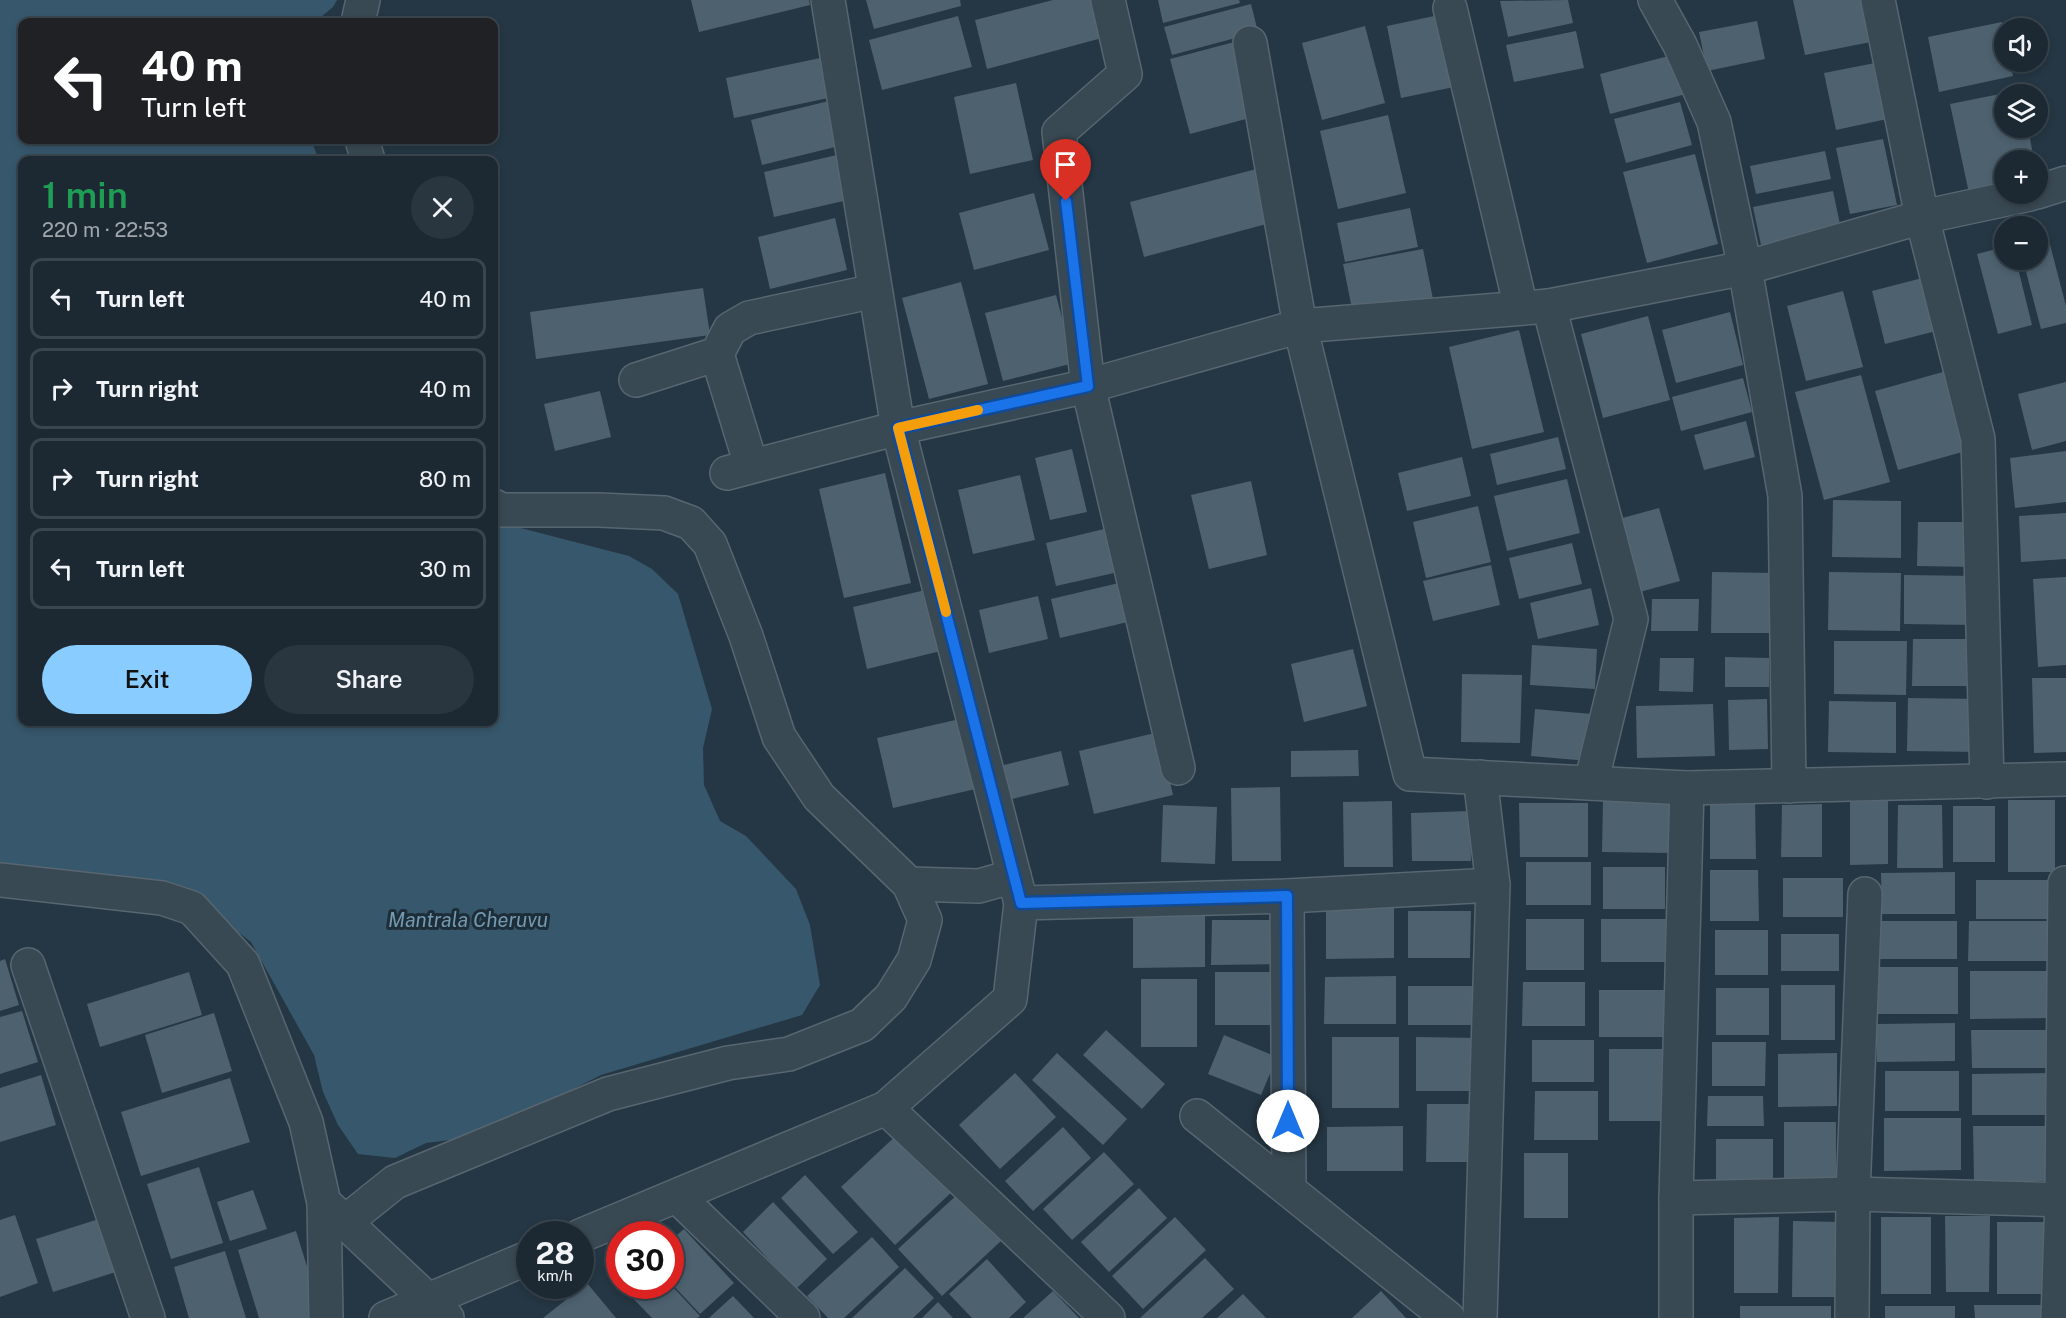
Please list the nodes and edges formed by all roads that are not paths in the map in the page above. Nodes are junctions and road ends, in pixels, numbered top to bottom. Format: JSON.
{"nodes":[{"id":1,"x":363,"y":0,"type":"edge"},
{"id":2,"x":828,"y":0,"type":"edge"},
{"id":3,"x":1108,"y":0,"type":"edge"},
{"id":4,"x":1655,"y":0,"type":"edge"},
{"id":5,"x":1878,"y":0,"type":"edge"},
{"id":6,"x":1450,"y":8,"type":"dead end"},
{"id":7,"x":359,"y":18,"type":"edge"},
{"id":8,"x":1250,"y":43,"type":"dead end"},
{"id":9,"x":2066,"y":183,"type":"edge"},
{"id":10,"x":2048,"y":189,"type":"edge"},
{"id":11,"x":1994,"y":202,"type":"edge"},
{"id":12,"x":1922,"y":218,"type":"junction"},
{"id":13,"x":1745,"y":268,"type":"junction"},
{"id":14,"x":875,"y":291,"type":"junction"},
{"id":15,"x":1535,"y":307,"type":"junction"},
{"id":16,"x":1300,"y":326,"type":"junction"},
{"id":17,"x":717,"y":354,"type":"junction"},
{"id":18,"x":636,"y":380,"type":"dead end"},
{"id":19,"x":1088,"y":386,"type":"junction"},
{"id":20,"x":898,"y":428,"type":"junction"},
{"id":21,"x":498,"y":508,"type":"edge"},
{"id":22,"x":1178,"y":768,"type":"dead end"},
{"id":23,"x":1480,"y":777,"type":"junction"},
{"id":24,"x":2066,"y":779,"type":"edge"},
{"id":25,"x":1987,"y":782,"type":"junction"},
{"id":26,"x":1591,"y":783,"type":"junction"},
{"id":27,"x":1789,"y":786,"type":"junction"},
{"id":28,"x":1687,"y":788,"type":"junction"},
{"id":29,"x":0,"y":880,"type":"edge"},
{"id":30,"x":909,"y":884,"type":"junction"},
{"id":31,"x":2065,"y":884,"type":"edge"},
{"id":32,"x":1493,"y":885,"type":"junction"},
{"id":33,"x":1017,"y":890,"type":"junction"},
{"id":34,"x":1865,"y":894,"type":"dead end"},
{"id":35,"x":1287,"y":896,"type":"junction"},
{"id":36,"x":28,"y":965,"type":"dead end"},
{"id":37,"x":886,"y":1108,"type":"junction"},
{"id":38,"x":1197,"y":1116,"type":"dead end"},
{"id":39,"x":1288,"y":1188,"type":"junction"},
{"id":40,"x":1853,"y":1194,"type":"junction"},
{"id":41,"x":678,"y":1197,"type":"junction"},
{"id":42,"x":1676,"y":1198,"type":"junction"},
{"id":43,"x":2064,"y":1200,"type":"edge"},
{"id":44,"x":334,"y":1212,"type":"junction"},
{"id":45,"x":594,"y":1230,"type":"edge"},
{"id":46,"x":516,"y":1265,"type":"edge"},
{"id":47,"x":437,"y":1308,"type":"edge"},
{"id":48,"x":148,"y":1318,"type":"edge"},
{"id":49,"x":326,"y":1318,"type":"edge"},
{"id":50,"x":386,"y":1318,"type":"edge"},
{"id":51,"x":803,"y":1318,"type":"edge"},
{"id":52,"x":1108,"y":1318,"type":"edge"},
{"id":53,"x":1448,"y":1318,"type":"edge"},
{"id":54,"x":1480,"y":1318,"type":"edge"},
{"id":55,"x":1676,"y":1318,"type":"edge"},
{"id":56,"x":1852,"y":1318,"type":"edge"},
{"id":57,"x":2058,"y":1318,"type":"edge"}],
"edges":[{"from":1,"to":7,"type":"street"},
{"from":2,"to":14,"type":"street"},
{"from":3,"to":19,"type":"street"},
{"from":4,"to":13,"type":"street"},
{"from":5,"to":12,"type":"street"},
{"from":6,"to":15,"type":"street"},
{"from":8,"to":16,"type":"street"},
{"from":9,"to":10,"type":"street"},
{"from":11,"to":12,"type":"street"},
{"from":12,"to":13,"type":"street"},
{"from":12,"to":25,"type":"street"},
{"from":13,"to":15,"type":"street"},
{"from":13,"to":27,"type":"street"},
{"from":14,"to":17,"type":"street"},
{"from":14,"to":20,"type":"street"},
{"from":15,"to":16,"type":"street"},
{"from":15,"to":26,"type":"street"},
{"from":16,"to":19,"type":"street"},
{"from":16,"to":23,"type":"street"},
{"from":17,"to":18,"type":"street"},
{"from":17,"to":20,"type":"street"},
{"from":19,"to":20,"type":"street"},
{"from":19,"to":22,"type":"street"},
{"from":20,"to":33,"type":"street"},
{"from":21,"to":30,"type":"street"},
{"from":23,"to":26,"type":"street"},
{"from":23,"to":32,"type":"street"},
{"from":24,"to":25,"type":"street"},
{"from":25,"to":27,"type":"street"},
{"from":26,"to":28,"type":"street"},
{"from":27,"to":28,"type":"street"},
{"from":28,"to":42,"type":"street"},
{"from":29,"to":44,"type":"street"},
{"from":30,"to":33,"type":"street"},
{"from":30,"to":44,"type":"street"},
{"from":31,"to":43,"type":"street"},
{"from":32,"to":35,"type":"street"},
{"from":32,"to":54,"type":"street"},
{"from":33,"to":35,"type":"street"},
{"from":33,"to":37,"type":"street"},
{"from":34,"to":40,"type":"street"},
{"from":35,"to":39,"type":"street"},
{"from":36,"to":48,"type":"street"},
{"from":37,"to":41,"type":"street"},
{"from":37,"to":52,"type":"street"},
{"from":38,"to":39,"type":"street"},
{"from":39,"to":53,"type":"street"},
{"from":40,"to":42,"type":"street"},
{"from":40,"to":43,"type":"street"},
{"from":40,"to":56,"type":"street"},
{"from":41,"to":45,"type":"street"},
{"from":41,"to":51,"type":"street"},
{"from":42,"to":55,"type":"street"},
{"from":43,"to":57,"type":"street"},
{"from":44,"to":47,"type":"street"},
{"from":44,"to":49,"type":"street"},
{"from":46,"to":47,"type":"street"},
{"from":47,"to":50,"type":"street"}]}
